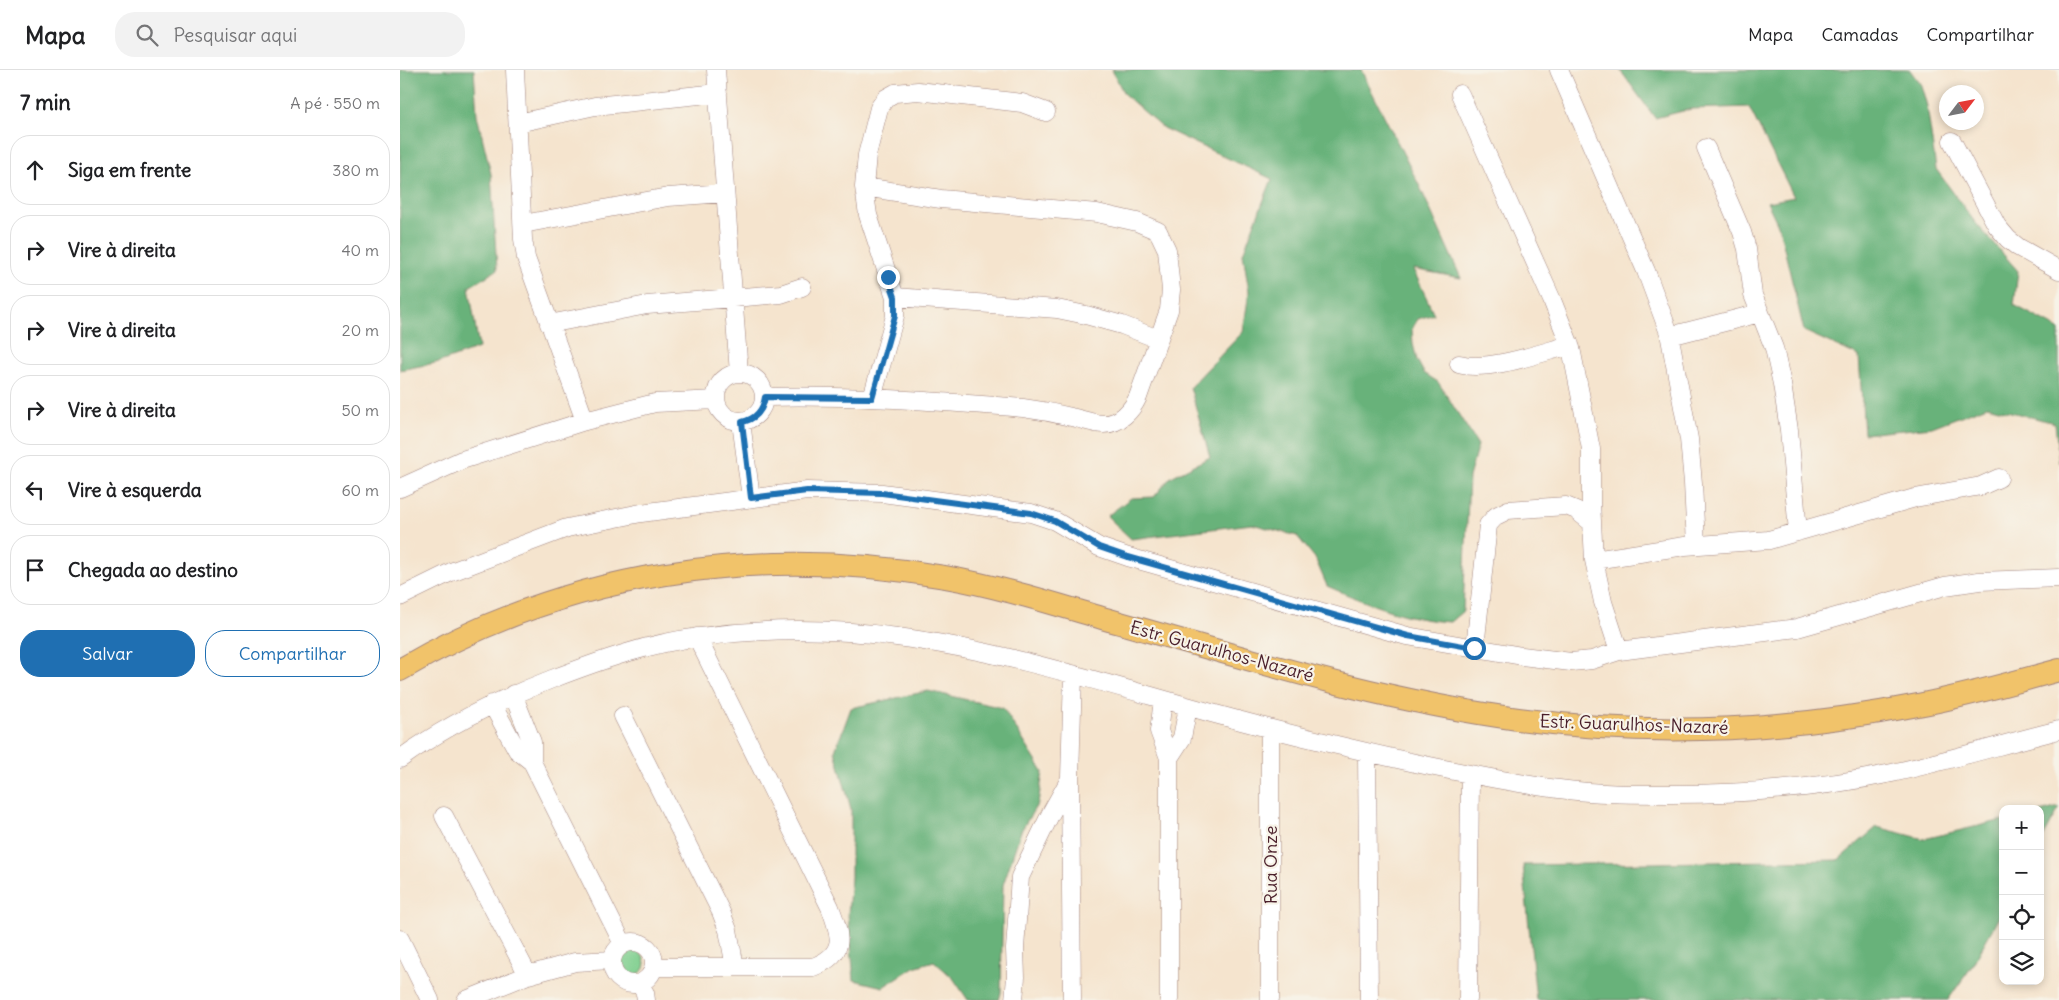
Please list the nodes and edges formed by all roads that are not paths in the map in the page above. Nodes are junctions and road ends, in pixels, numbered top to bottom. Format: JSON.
{"nodes":[{"id":1,"x":515,"y":70,"type":"edge"},
{"id":2,"x":716,"y":70,"type":"edge"},
{"id":3,"x":1559,"y":70,"type":"edge"},
{"id":4,"x":718,"y":93,"type":"junction"},
{"id":5,"x":1460,"y":94,"type":"dead end"},
{"id":6,"x":1046,"y":112,"type":"dead end"},
{"id":7,"x":518,"y":123,"type":"junction"},
{"id":8,"x":1952,"y":141,"type":"dead end"},
{"id":9,"x":1706,"y":148,"type":"dead end"},
{"id":10,"x":864,"y":188,"type":"junction"},
{"id":11,"x":726,"y":193,"type":"junction"},
{"id":12,"x":523,"y":224,"type":"junction"},
{"id":13,"x":2059,"y":270,"type":"edge"},
{"id":14,"x":802,"y":287,"type":"dead end"},
{"id":15,"x":734,"y":297,"type":"junction"},
{"id":16,"x":895,"y":297,"type":"junction"},
{"id":17,"x":1760,"y":314,"type":"junction"},
{"id":18,"x":549,"y":324,"type":"junction"},
{"id":19,"x":1670,"y":336,"type":"junction"},
{"id":20,"x":1158,"y":340,"type":"junction"},
{"id":21,"x":1570,"y":345,"type":"junction"},
{"id":22,"x":1459,"y":364,"type":"dead end"},
{"id":23,"x":740,"y":373,"type":"junction"},
{"id":24,"x":765,"y":397,"type":"junction"},
{"id":25,"x":872,"y":398,"type":"junction"},
{"id":26,"x":716,"y":400,"type":"junction"},
{"id":27,"x":585,"y":421,"type":"junction"},
{"id":28,"x":742,"y":422,"type":"junction"},
{"id":29,"x":1999,"y":478,"type":"dead end"},
{"id":30,"x":400,"y":488,"type":"edge"},
{"id":31,"x":751,"y":498,"type":"junction"},
{"id":32,"x":1592,"y":523,"type":"junction"},
{"id":33,"x":1798,"y":532,"type":"junction"},
{"id":34,"x":1696,"y":545,"type":"junction"},
{"id":35,"x":1594,"y":560,"type":"junction"},
{"id":36,"x":2059,"y":578,"type":"edge"},
{"id":37,"x":400,"y":597,"type":"edge"},
{"id":38,"x":697,"y":637,"type":"junction"},
{"id":39,"x":1474,"y":648,"type":"junction"},
{"id":40,"x":1619,"y":651,"type":"junction"},
{"id":41,"x":400,"y":670,"type":"edge"},
{"id":42,"x":2059,"y":670,"type":"edge"},
{"id":43,"x":1073,"y":674,"type":"junction"},
{"id":44,"x":513,"y":694,"type":"junction"},
{"id":45,"x":1163,"y":700,"type":"junction"},
{"id":46,"x":492,"y":704,"type":"junction"},
{"id":47,"x":1188,"y":707,"type":"junction"},
{"id":48,"x":623,"y":716,"type":"dead end"},
{"id":49,"x":1270,"y":729,"type":"junction"},
{"id":50,"x":2059,"y":730,"type":"edge"},
{"id":51,"x":1367,"y":752,"type":"junction"},
{"id":52,"x":1169,"y":758,"type":"junction"},
{"id":53,"x":400,"y":759,"type":"edge"},
{"id":54,"x":532,"y":762,"type":"junction"},
{"id":55,"x":1470,"y":775,"type":"junction"},
{"id":56,"x":1070,"y":778,"type":"junction"},
{"id":57,"x":444,"y":816,"type":"dead end"},
{"id":58,"x":400,"y":939,"type":"edge"},
{"id":59,"x":624,"y":944,"type":"junction"},
{"id":60,"x":612,"y":960,"type":"junction"},
{"id":61,"x":654,"y":967,"type":"junction"},
{"id":62,"x":735,"y":967,"type":"junction"},
{"id":63,"x":528,"y":975,"type":"junction"},
{"id":64,"x":643,"y":992,"type":"edge"},
{"id":65,"x":430,"y":1000,"type":"edge"},
{"id":66,"x":466,"y":1000,"type":"edge"},
{"id":67,"x":1014,"y":1000,"type":"edge"},
{"id":68,"x":1072,"y":1000,"type":"edge"},
{"id":69,"x":1169,"y":1000,"type":"edge"},
{"id":70,"x":1270,"y":1000,"type":"edge"},
{"id":71,"x":1369,"y":1000,"type":"edge"},
{"id":72,"x":1468,"y":1000,"type":"edge"}],
"edges":[{"from":1,"to":7,"type":"street"},
{"from":2,"to":4,"type":"street"},
{"from":3,"to":19,"type":"street"},
{"from":4,"to":7,"type":"street"},
{"from":4,"to":11,"type":"street"},
{"from":5,"to":21,"type":"street"},
{"from":6,"to":10,"type":"street"},
{"from":7,"to":12,"type":"street"},
{"from":8,"to":13,"type":"street"},
{"from":9,"to":17,"type":"street"},
{"from":10,"to":16,"type":"street"},
{"from":10,"to":20,"type":"street"},
{"from":11,"to":12,"type":"street"},
{"from":11,"to":15,"type":"street"},
{"from":12,"to":18,"type":"street"},
{"from":14,"to":15,"type":"street"},
{"from":15,"to":18,"type":"street"},
{"from":15,"to":23,"type":"street"},
{"from":16,"to":20,"type":"street"},
{"from":16,"to":25,"type":"street"},
{"from":17,"to":19,"type":"street"},
{"from":17,"to":33,"type":"street"},
{"from":18,"to":27,"type":"street"},
{"from":19,"to":34,"type":"street"},
{"from":20,"to":25,"type":"street"},
{"from":21,"to":22,"type":"street"},
{"from":21,"to":32,"type":"street"},
{"from":23,"to":24,"type":"street"},
{"from":23,"to":26,"type":"street"},
{"from":24,"to":25,"type":"street"},
{"from":24,"to":28,"type":"street"},
{"from":26,"to":27,"type":"street"},
{"from":26,"to":28,"type":"street"},
{"from":27,"to":30,"type":"street"},
{"from":28,"to":31,"type":"street"},
{"from":29,"to":33,"type":"street"},
{"from":31,"to":37,"type":"street"},
{"from":31,"to":39,"type":"street"},
{"from":32,"to":35,"type":"street"},
{"from":32,"to":39,"type":"street"},
{"from":33,"to":34,"type":"street"},
{"from":34,"to":35,"type":"street"},
{"from":35,"to":40,"type":"street"},
{"from":36,"to":40,"type":"street"},
{"from":38,"to":43,"type":"street"},
{"from":38,"to":44,"type":"street"},
{"from":38,"to":62,"type":"street"},
{"from":39,"to":40,"type":"street"},
{"from":41,"to":42,"type":"main road","name":"Estr. Guarulhos-Nazaré"},
{"from":43,"to":45,"type":"street"},
{"from":43,"to":56,"type":"street"},
{"from":44,"to":46,"type":"street"},
{"from":44,"to":54,"type":"street"},
{"from":45,"to":47,"type":"street"},
{"from":45,"to":52,"type":"street"},
{"from":46,"to":53,"type":"street"},
{"from":46,"to":54,"type":"street"},
{"from":47,"to":49,"type":"street"},
{"from":47,"to":52,"type":"street"},
{"from":48,"to":62,"type":"street"},
{"from":49,"to":51,"type":"street"},
{"from":49,"to":70,"type":"street","name":"Rua Onze"},
{"from":50,"to":55,"type":"street"},
{"from":51,"to":55,"type":"street"},
{"from":51,"to":71,"type":"street"},
{"from":52,"to":69,"type":"street"},
{"from":54,"to":59,"type":"street"},
{"from":55,"to":72,"type":"street"},
{"from":56,"to":67,"type":"street"},
{"from":56,"to":68,"type":"street"},
{"from":57,"to":63,"type":"street"},
{"from":58,"to":65,"type":"street"},
{"from":59,"to":60,"type":"street"},
{"from":59,"to":61,"type":"street"},
{"from":60,"to":63,"type":"street"},
{"from":60,"to":64,"type":"street"},
{"from":61,"to":62,"type":"street"},
{"from":61,"to":64,"type":"street"},
{"from":63,"to":66,"type":"street"}]}
